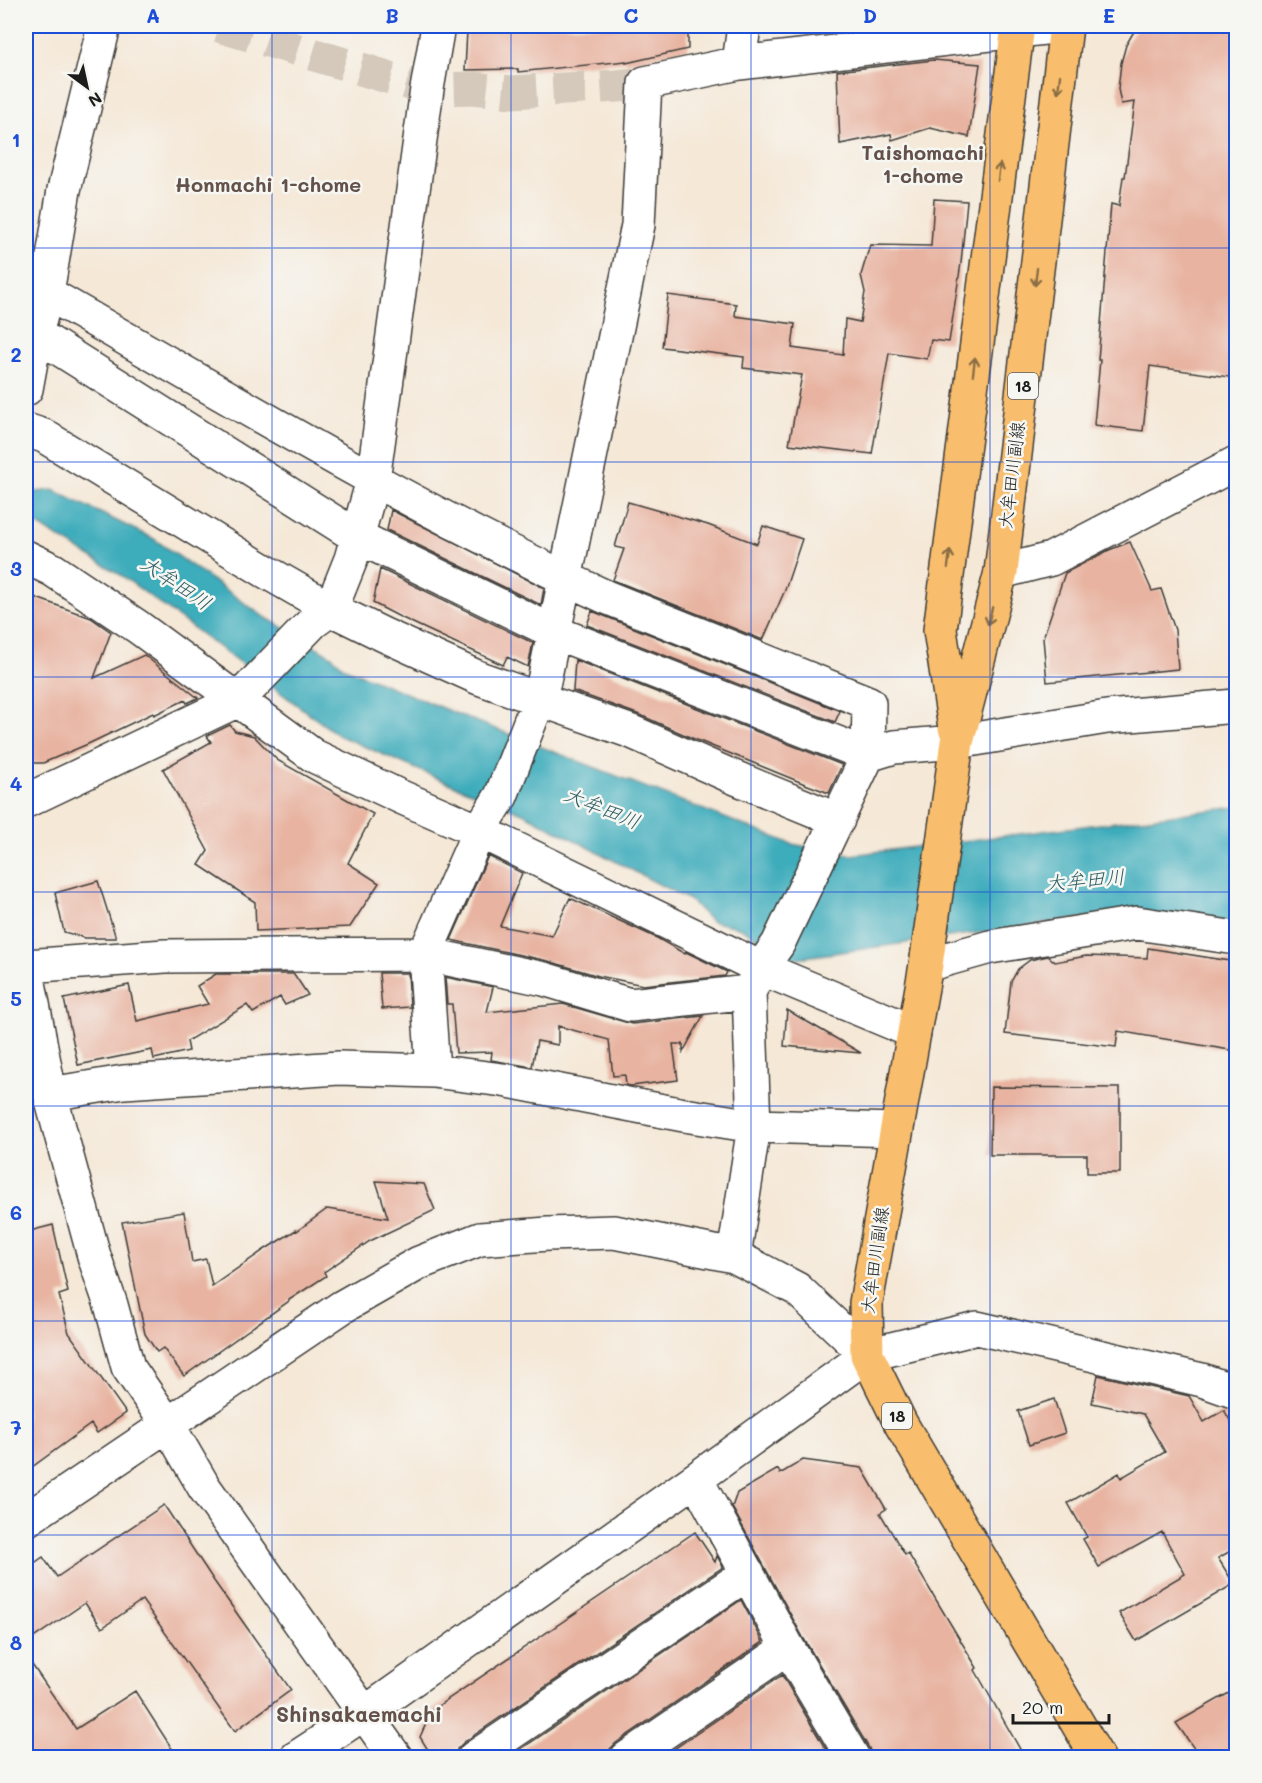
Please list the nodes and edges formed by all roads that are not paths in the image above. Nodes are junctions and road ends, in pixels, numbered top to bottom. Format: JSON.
{"nodes":[{"id":1,"x":104,"y":26,"type":"edge"},
{"id":2,"x":438,"y":26,"type":"edge"},
{"id":3,"x":744,"y":26,"type":"edge"},
{"id":4,"x":1064,"y":26,"type":"edge"},
{"id":5,"x":1017,"y":28,"type":"edge"},
{"id":6,"x":739,"y":63,"type":"junction"},
{"id":7,"x":36,"y":292,"type":"edge"},
{"id":8,"x":31,"y":334,"type":"edge"},
{"id":9,"x":26,"y":389,"type":"edge"},
{"id":10,"x":26,"y":430,"type":"edge"},
{"id":11,"x":1236,"y":463,"type":"edge"},
{"id":12,"x":373,"y":480,"type":"junction"},
{"id":13,"x":356,"y":536,"type":"junction"},
{"id":14,"x":26,"y":557,"type":"edge"},
{"id":15,"x":1001,"y":572,"type":"junction"},
{"id":16,"x":565,"y":579,"type":"junction"},
{"id":17,"x":322,"y":615,"type":"junction"},
{"id":18,"x":554,"y":632,"type":"junction"},
{"id":19,"x":247,"y":691,"type":"junction"},
{"id":20,"x":1236,"y":706,"type":"edge"},
{"id":21,"x":535,"y":709,"type":"junction"},
{"id":22,"x":957,"y":742,"type":"junction"},
{"id":23,"x":868,"y":755,"type":"junction"},
{"id":24,"x":26,"y":801,"type":"edge"},
{"id":25,"x":838,"y":820,"type":"junction"},
{"id":26,"x":479,"y":831,"type":"junction"},
{"id":27,"x":1236,"y":938,"type":"edge"},
{"id":28,"x":426,"y":954,"type":"junction"},
{"id":29,"x":926,"y":965,"type":"junction"},
{"id":30,"x":26,"y":966,"type":"edge"},
{"id":31,"x":762,"y":968,"type":"junction"},
{"id":32,"x":914,"y":1032,"type":"junction"},
{"id":33,"x":433,"y":1071,"type":"junction"},
{"id":34,"x":50,"y":1094,"type":"junction"},
{"id":35,"x":754,"y":1126,"type":"junction"},
{"id":36,"x":896,"y":1130,"type":"junction"},
{"id":37,"x":734,"y":1256,"type":"junction"},
{"id":38,"x":867,"y":1355,"type":"junction"},
{"id":39,"x":1236,"y":1394,"type":"edge"},
{"id":40,"x":168,"y":1425,"type":"junction"},
{"id":41,"x":696,"y":1479,"type":"junction"},
{"id":42,"x":26,"y":1521,"type":"edge"},
{"id":43,"x":748,"y":1573,"type":"junction"},
{"id":44,"x":788,"y":1648,"type":"junction"},
{"id":45,"x":365,"y":1713,"type":"junction"},
{"id":46,"x":296,"y":1758,"type":"edge"},
{"id":47,"x":396,"y":1758,"type":"edge"},
{"id":48,"x":474,"y":1758,"type":"edge"},
{"id":49,"x":627,"y":1758,"type":"edge"},
{"id":50,"x":853,"y":1758,"type":"edge"},
{"id":51,"x":1098,"y":1758,"type":"edge"}],
"edges":[{"from":1,"to":7,"type":"street"},
{"from":2,"to":12,"type":"street"},
{"from":3,"to":6,"type":"street"},
{"from":4,"to":5,"type":"street"},
{"from":4,"to":15,"type":"main road","name":"大牟田川副線","number":"18","one_way":true},
{"from":5,"to":6,"type":"street"},
{"from":22,"to":5,"type":"main road","name":"大牟田川副線","number":"18","one_way":true},
{"from":6,"to":16,"type":"street"},
{"from":7,"to":8,"type":"street"},
{"from":7,"to":12,"type":"street"},
{"from":8,"to":9,"type":"street"},
{"from":8,"to":13,"type":"street"},
{"from":10,"to":17,"type":"street"},
{"from":11,"to":15,"type":"street"},
{"from":12,"to":13,"type":"street"},
{"from":12,"to":16,"type":"street"},
{"from":13,"to":17,"type":"street"},
{"from":13,"to":18,"type":"street"},
{"from":14,"to":19,"type":"street"},
{"from":15,"to":22,"type":"main road","name":"大牟田川副線","number":"18","one_way":true},
{"from":16,"to":18,"type":"street"},
{"from":16,"to":23,"type":"street"},
{"from":17,"to":19,"type":"street"},
{"from":17,"to":21,"type":"street"},
{"from":18,"to":21,"type":"street"},
{"from":18,"to":23,"type":"street"},
{"from":19,"to":24,"type":"street"},
{"from":19,"to":26,"type":"street"},
{"from":20,"to":22,"type":"street"},
{"from":21,"to":25,"type":"street"},
{"from":21,"to":26,"type":"street"},
{"from":22,"to":23,"type":"street"},
{"from":22,"to":29,"type":"main road","name":"大牟田川副線","number":"18"},
{"from":23,"to":25,"type":"street"},
{"from":25,"to":31,"type":"street"},
{"from":26,"to":28,"type":"street"},
{"from":26,"to":31,"type":"street"},
{"from":27,"to":29,"type":"street"},
{"from":28,"to":30,"type":"street"},
{"from":28,"to":31,"type":"street"},
{"from":28,"to":33,"type":"street"},
{"from":29,"to":32,"type":"main road","name":"大牟田川副線","number":"18"},
{"from":30,"to":34,"type":"street"},
{"from":31,"to":32,"type":"street"},
{"from":31,"to":35,"type":"street"},
{"from":32,"to":36,"type":"main road","name":"大牟田川副線","number":"18"},
{"from":33,"to":34,"type":"street"},
{"from":33,"to":35,"type":"street"},
{"from":34,"to":40,"type":"street"},
{"from":35,"to":36,"type":"street"},
{"from":35,"to":37,"type":"street"},
{"from":36,"to":38,"type":"main road","name":"大牟田川副線","number":"18"},
{"from":37,"to":38,"type":"street"},
{"from":37,"to":40,"type":"street"},
{"from":38,"to":39,"type":"street"},
{"from":38,"to":41,"type":"street"},
{"from":38,"to":51,"type":"main road","name":"大牟田川副線","number":"18"},
{"from":40,"to":42,"type":"street"},
{"from":40,"to":45,"type":"street"},
{"from":41,"to":43,"type":"street"},
{"from":41,"to":45,"type":"street"},
{"from":43,"to":44,"type":"street"},
{"from":43,"to":48,"type":"street"},
{"from":44,"to":49,"type":"street"},
{"from":44,"to":50,"type":"street"},
{"from":45,"to":46,"type":"street"},
{"from":45,"to":47,"type":"street"}]}
